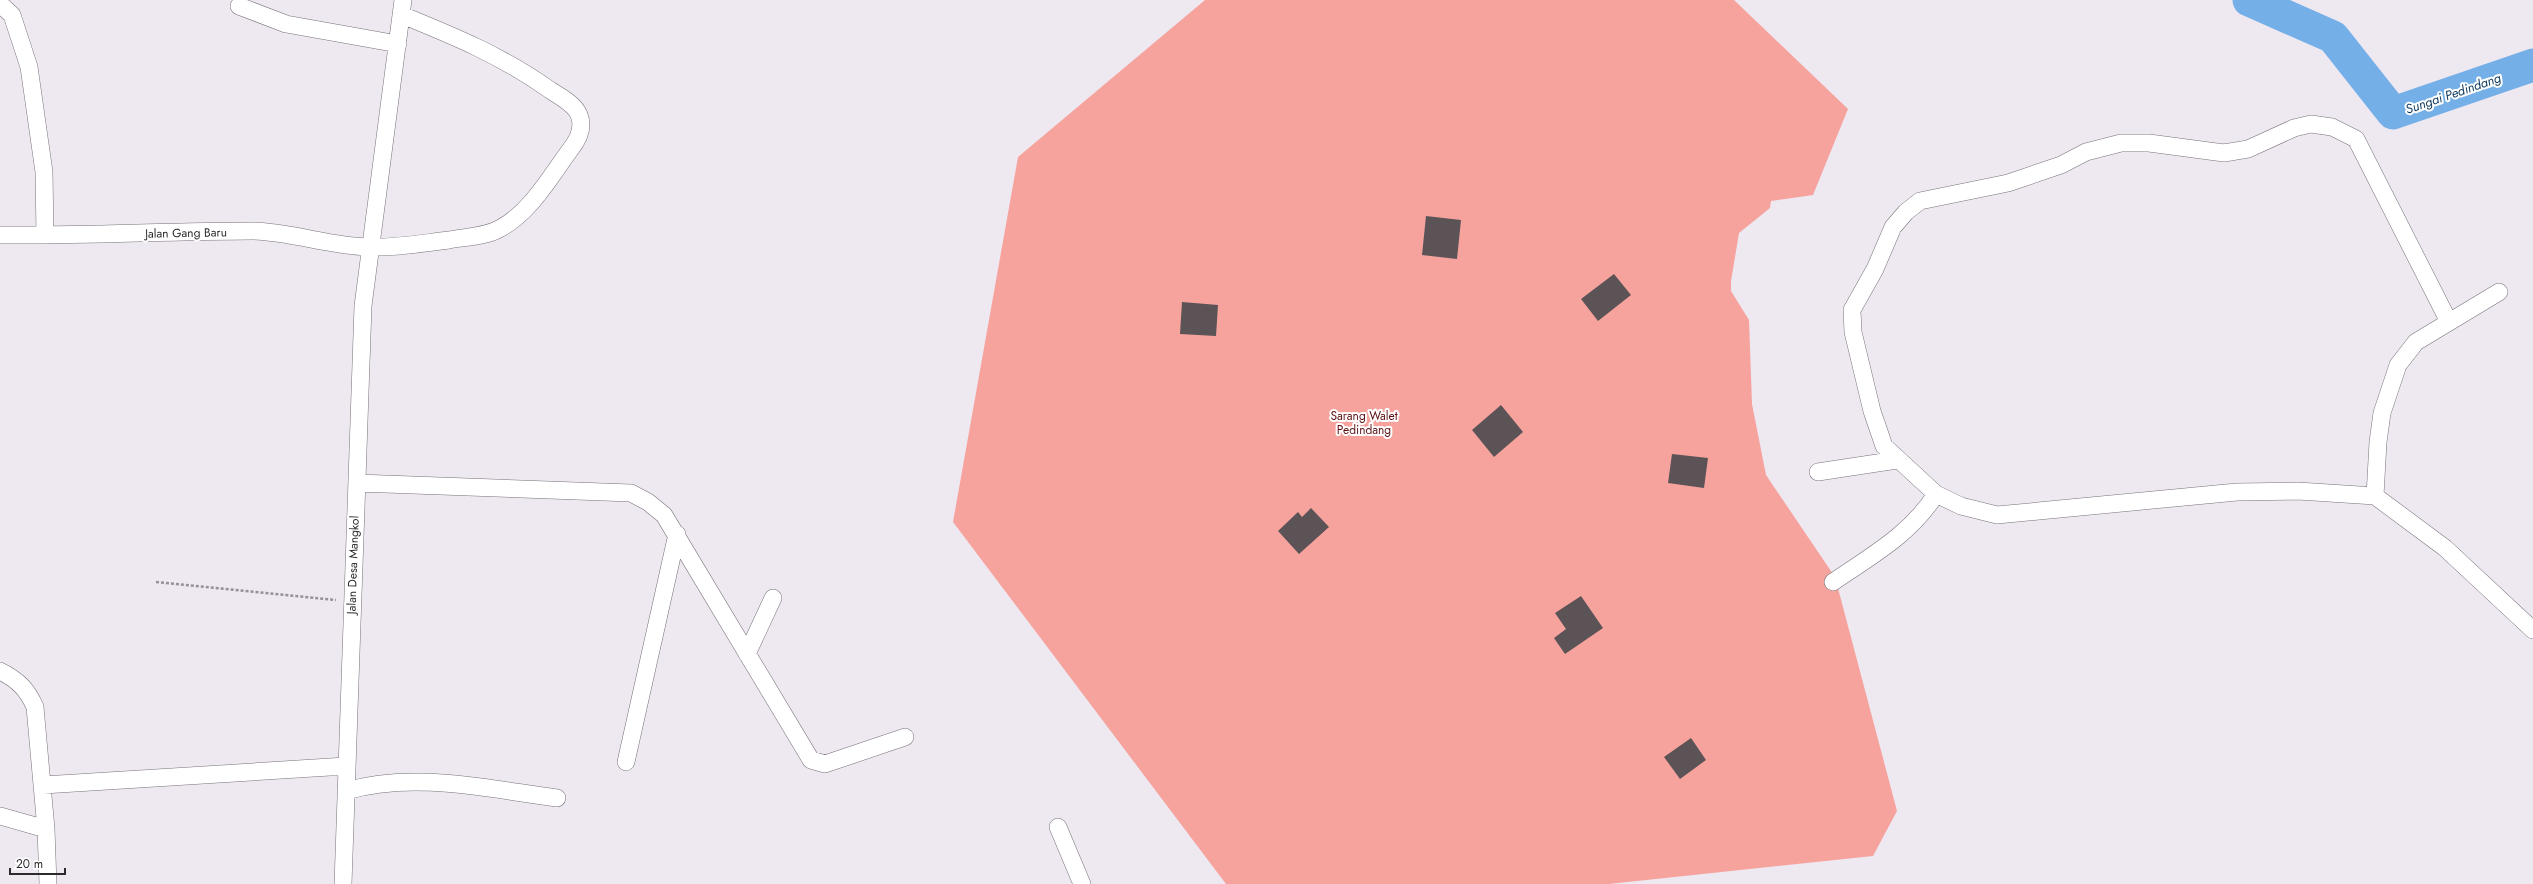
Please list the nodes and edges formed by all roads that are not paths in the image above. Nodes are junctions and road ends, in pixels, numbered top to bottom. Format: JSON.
{"nodes":[{"id":1,"x":0,"y":4,"type":"edge"},
{"id":2,"x":239,"y":6,"type":"dead end"},
{"id":3,"x":402,"y":7,"type":"edge"},
{"id":4,"x":398,"y":44,"type":"junction"},
{"id":5,"x":0,"y":235,"type":"edge"},
{"id":6,"x":45,"y":236,"type":"junction"},
{"id":7,"x":371,"y":248,"type":"junction"},
{"id":8,"x":2499,"y":292,"type":"dead end"},
{"id":9,"x":2449,"y":322,"type":"junction"},
{"id":10,"x":1897,"y":460,"type":"junction"},
{"id":11,"x":1818,"y":472,"type":"dead end"},
{"id":12,"x":357,"y":483,"type":"junction"},
{"id":13,"x":1936,"y":494,"type":"junction"},
{"id":14,"x":2375,"y":496,"type":"junction"},
{"id":15,"x":677,"y":534,"type":"junction"},
{"id":16,"x":1833,"y":582,"type":"dead end"},
{"id":17,"x":773,"y":598,"type":"dead end"},
{"id":18,"x":2533,"y":630,"type":"edge"},
{"id":19,"x":747,"y":654,"type":"junction"},
{"id":20,"x":0,"y":671,"type":"edge"},
{"id":21,"x":905,"y":737,"type":"dead end"},
{"id":22,"x":626,"y":762,"type":"dead end"},
{"id":23,"x":346,"y":766,"type":"junction"},
{"id":24,"x":43,"y":785,"type":"junction"},
{"id":25,"x":346,"y":791,"type":"junction"},
{"id":26,"x":557,"y":798,"type":"dead end"},
{"id":27,"x":0,"y":816,"type":"edge"},
{"id":28,"x":1058,"y":827,"type":"dead end"},
{"id":29,"x":46,"y":829,"type":"junction"},
{"id":30,"x":48,"y":884,"type":"edge"},
{"id":31,"x":343,"y":884,"type":"edge"},
{"id":32,"x":1082,"y":884,"type":"edge"}],
"edges":[{"from":1,"to":6,"type":"street"},
{"from":2,"to":4,"type":"street"},
{"from":3,"to":4,"type":"street","name":"Jalan Desa Mangkol"},
{"from":3,"to":7,"type":"street","name":"Jalan Gang Baru"},
{"from":4,"to":7,"type":"street","name":"Jalan Desa Mangkol"},
{"from":5,"to":6,"type":"street","name":"Jalan Gang Baru"},
{"from":6,"to":7,"type":"street","name":"Jalan Gang Baru"},
{"from":7,"to":12,"type":"street","name":"Jalan Desa Mangkol"},
{"from":8,"to":9,"type":"street"},
{"from":9,"to":10,"type":"street"},
{"from":9,"to":14,"type":"street"},
{"from":10,"to":11,"type":"street"},
{"from":10,"to":13,"type":"street"},
{"from":12,"to":15,"type":"street"},
{"from":12,"to":23,"type":"street","name":"Jalan Desa Mangkol"},
{"from":13,"to":14,"type":"street"},
{"from":13,"to":16,"type":"street"},
{"from":14,"to":18,"type":"street"},
{"from":15,"to":19,"type":"street"},
{"from":15,"to":22,"type":"street"},
{"from":17,"to":19,"type":"street"},
{"from":19,"to":21,"type":"street"},
{"from":20,"to":24,"type":"street"},
{"from":23,"to":24,"type":"street"},
{"from":23,"to":25,"type":"street","name":"Jalan Desa Mangkol"},
{"from":24,"to":29,"type":"street"},
{"from":25,"to":26,"type":"street"},
{"from":25,"to":31,"type":"street","name":"Jalan Desa Mangkol"},
{"from":27,"to":29,"type":"street"},
{"from":28,"to":32,"type":"street"},
{"from":29,"to":30,"type":"street"}]}
